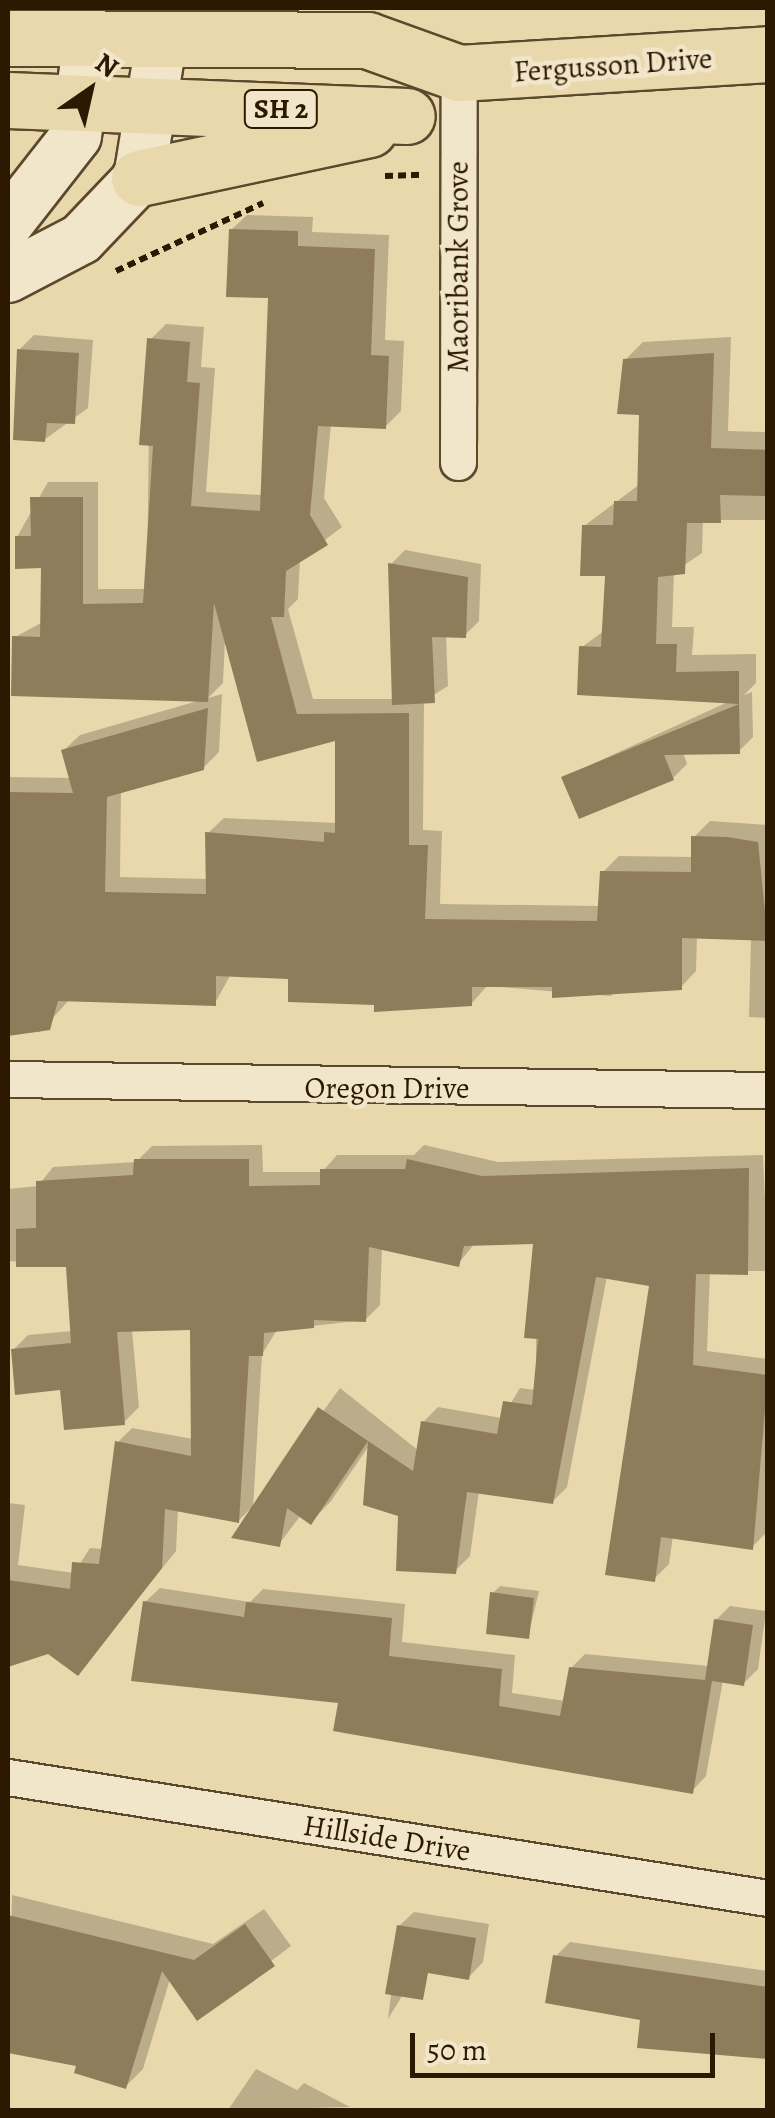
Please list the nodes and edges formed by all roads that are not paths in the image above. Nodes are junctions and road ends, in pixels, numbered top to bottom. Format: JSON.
{"nodes":[{"id":1,"x":8,"y":38,"type":"edge"},
{"id":2,"x":162,"y":38,"type":"junction"},
{"id":3,"x":90,"y":39,"type":"junction"},
{"id":4,"x":768,"y":54,"type":"edge"},
{"id":5,"x":459,"y":72,"type":"junction"},
{"id":6,"x":8,"y":100,"type":"edge"},
{"id":7,"x":86,"y":100,"type":"junction"},
{"id":8,"x":156,"y":106,"type":"junction"},
{"id":9,"x":407,"y":116,"type":"junction"},
{"id":10,"x":139,"y":178,"type":"junction"},
{"id":11,"x":8,"y":223,"type":"edge"},
{"id":12,"x":8,"y":277,"type":"edge"},
{"id":13,"x":458,"y":462,"type":"dead end"},
{"id":14,"x":8,"y":1079,"type":"edge"},
{"id":15,"x":768,"y":1090,"type":"edge"},
{"id":16,"x":8,"y":1777,"type":"edge"},
{"id":17,"x":768,"y":1898,"type":"edge"}],
"edges":[{"from":1,"to":3,"type":"highway","name":"Fergusson Drive"},
{"from":2,"to":3,"type":"highway","name":"Fergusson Drive"},
{"from":2,"to":5,"type":"highway","name":"Fergusson Drive"},
{"from":2,"to":8,"type":"main road"},
{"from":3,"to":7,"type":"main road"},
{"from":4,"to":5,"type":"highway","name":"Fergusson Drive"},
{"from":5,"to":9,"type":"highway"},
{"from":5,"to":13,"type":"street","name":"Maoribank Grove"},
{"from":6,"to":7,"type":"highway","number":"SH 2"},
{"from":7,"to":8,"type":"highway","number":"SH 2"},
{"from":7,"to":11,"type":"main road"},
{"from":8,"to":9,"type":"highway","number":"SH 2"},
{"from":8,"to":10,"type":"main road"},
{"from":9,"to":10,"type":"highway"},
{"from":10,"to":12,"type":"main road"},
{"from":14,"to":15,"type":"street","name":"Oregon Drive"},
{"from":16,"to":17,"type":"street","name":"Hillside Drive"}]}
